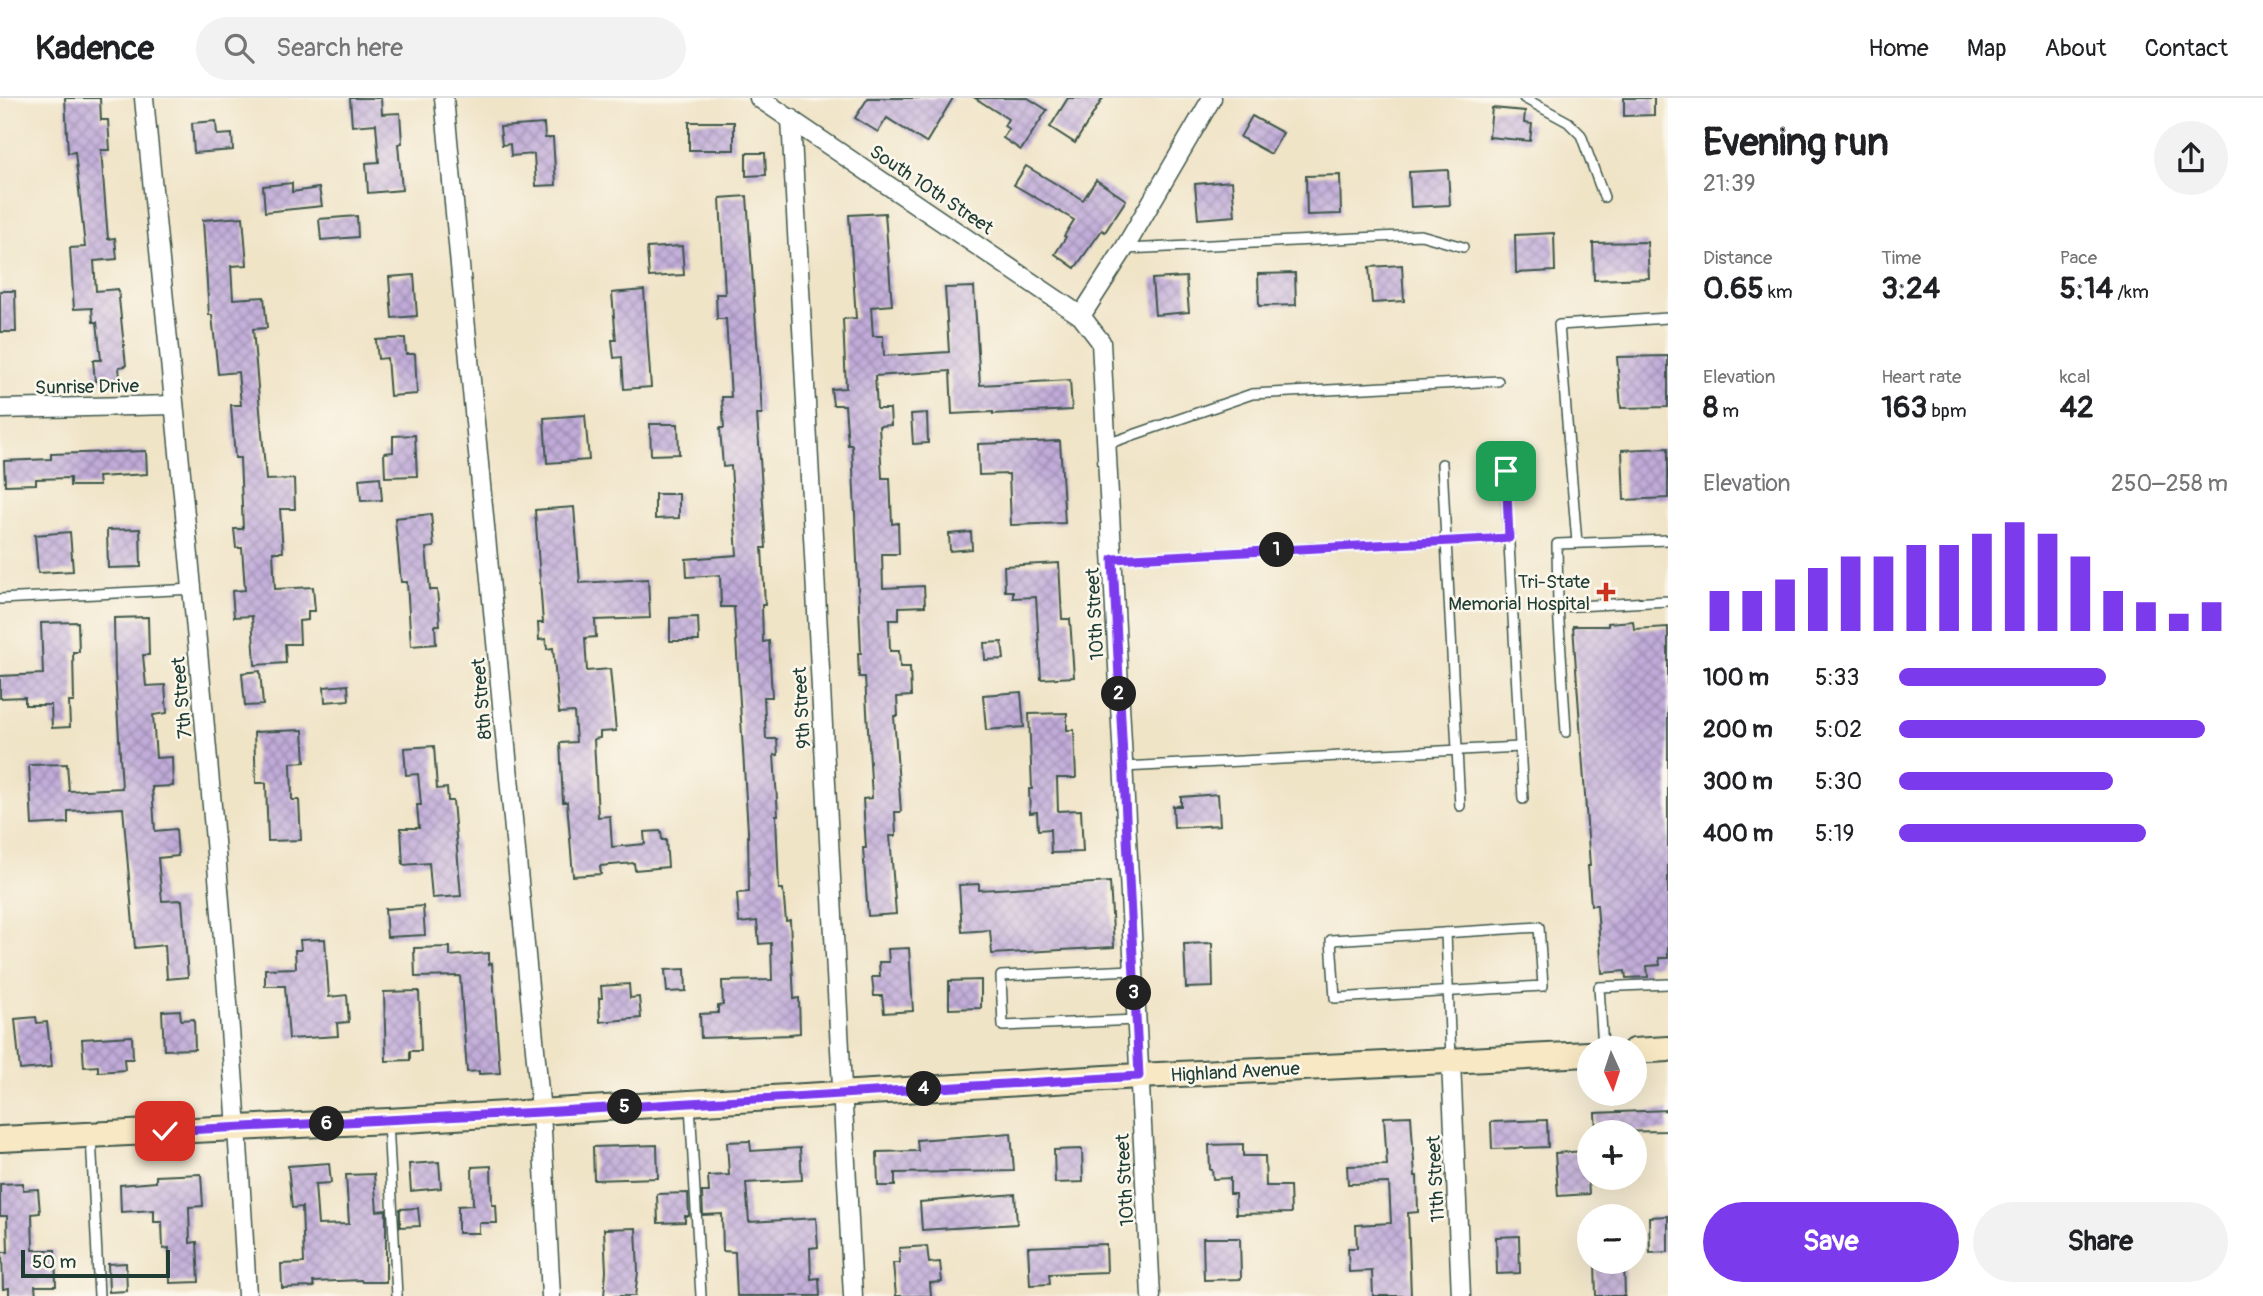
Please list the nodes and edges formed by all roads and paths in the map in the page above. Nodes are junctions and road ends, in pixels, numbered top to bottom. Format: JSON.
{"nodes":[{"id":1,"x":144,"y":98,"type":"edge"},
{"id":2,"x":444,"y":98,"type":"edge"},
{"id":3,"x":1212,"y":98,"type":"edge"},
{"id":4,"x":1524,"y":98,"type":"edge"},
{"id":5,"x":767,"y":100,"type":"edge"},
{"id":6,"x":791,"y":118,"type":"junction"},
{"id":7,"x":1604,"y":197,"type":"dead end"},
{"id":8,"x":1463,"y":247,"type":"dead end"},
{"id":9,"x":1124,"y":249,"type":"junction"},
{"id":10,"x":1081,"y":316,"type":"junction"},
{"id":11,"x":1668,"y":318,"type":"edge"},
{"id":12,"x":1498,"y":381,"type":"dead end"},
{"id":13,"x":174,"y":405,"type":"junction"},
{"id":14,"x":0,"y":409,"type":"edge"},
{"id":15,"x":1105,"y":445,"type":"junction"},
{"id":16,"x":1442,"y":464,"type":"dead end"},
{"id":17,"x":1506,"y":471,"type":"dead end"},
{"id":18,"x":1509,"y":538,"type":"junction"},
{"id":19,"x":1668,"y":540,"type":"edge"},
{"id":20,"x":1446,"y":541,"type":"junction"},
{"id":21,"x":1577,"y":543,"type":"junction"},
{"id":22,"x":1113,"y":559,"type":"junction"},
{"id":23,"x":193,"y":589,"type":"junction"},
{"id":24,"x":0,"y":599,"type":"edge"},
{"id":25,"x":1668,"y":601,"type":"edge"},
{"id":26,"x":1558,"y":607,"type":"junction"},
{"id":27,"x":1566,"y":732,"type":"dead end"},
{"id":28,"x":1520,"y":747,"type":"junction"},
{"id":29,"x":1457,"y":750,"type":"junction"},
{"id":30,"x":1123,"y":767,"type":"junction"},
{"id":31,"x":1523,"y":799,"type":"dead end"},
{"id":32,"x":1460,"y":806,"type":"dead end"},
{"id":33,"x":1446,"y":933,"type":"junction"},
{"id":34,"x":1133,"y":970,"type":"junction"},
{"id":35,"x":1668,"y":984,"type":"edge"},
{"id":36,"x":1448,"y":992,"type":"junction"},
{"id":37,"x":1136,"y":1020,"type":"junction"},
{"id":38,"x":1602,"y":1036,"type":"edge"},
{"id":39,"x":1668,"y":1049,"type":"edge"},
{"id":40,"x":1647,"y":1050,"type":"edge"},
{"id":41,"x":1577,"y":1055,"type":"edge"},
{"id":42,"x":1451,"y":1060,"type":"junction"},
{"id":43,"x":1139,"y":1076,"type":"junction"},
{"id":44,"x":842,"y":1093,"type":"junction"},
{"id":45,"x":690,"y":1103,"type":"junction"},
{"id":46,"x":541,"y":1112,"type":"junction"},
{"id":47,"x":388,"y":1121,"type":"junction"},
{"id":48,"x":239,"y":1128,"type":"junction"},
{"id":49,"x":91,"y":1134,"type":"junction"},
{"id":50,"x":0,"y":1139,"type":"edge"},
{"id":51,"x":99,"y":1296,"type":"edge"},
{"id":52,"x":247,"y":1296,"type":"edge"},
{"id":53,"x":397,"y":1296,"type":"edge"},
{"id":54,"x":551,"y":1296,"type":"edge"},
{"id":55,"x":701,"y":1296,"type":"edge"},
{"id":56,"x":853,"y":1296,"type":"edge"},
{"id":57,"x":1151,"y":1296,"type":"edge"},
{"id":58,"x":1461,"y":1296,"type":"edge"}],
"edges":[{"from":1,"to":13,"type":"street","name":"7th Street"},
{"from":2,"to":46,"type":"street","name":"8th Street"},
{"from":3,"to":9,"type":"street"},
{"from":4,"to":7,"type":"lane"},
{"from":5,"to":6,"type":"street","name":"South 10th Street"},
{"from":6,"to":10,"type":"street","name":"South 10th Street"},
{"from":6,"to":44,"type":"street","name":"9th Street"},
{"from":8,"to":9,"type":"lane"},
{"from":9,"to":10,"type":"street"},
{"from":10,"to":15,"type":"street","name":"10th Street"},
{"from":11,"to":21,"type":"lane"},
{"from":12,"to":15,"type":"lane"},
{"from":13,"to":14,"type":"street","name":"Sunrise Drive"},
{"from":13,"to":23,"type":"street","name":"7th Street"},
{"from":15,"to":22,"type":"street","name":"10th Street"},
{"from":16,"to":20,"type":"lane"},
{"from":17,"to":18,"type":"lane"},
{"from":18,"to":20,"type":"lane"},
{"from":18,"to":28,"type":"lane"},
{"from":19,"to":21,"type":"lane"},
{"from":20,"to":22,"type":"lane"},
{"from":20,"to":29,"type":"lane"},
{"from":21,"to":26,"type":"lane"},
{"from":22,"to":30,"type":"street","name":"10th Street"},
{"from":23,"to":24,"type":"lane"},
{"from":23,"to":48,"type":"street","name":"7th Street"},
{"from":25,"to":26,"type":"lane"},
{"from":26,"to":27,"type":"lane"},
{"from":28,"to":29,"type":"lane"},
{"from":28,"to":31,"type":"lane"},
{"from":29,"to":30,"type":"lane"},
{"from":29,"to":32,"type":"lane"},
{"from":30,"to":34,"type":"street","name":"10th Street"},
{"from":33,"to":36,"type":"lane"},
{"from":33,"to":36,"type":"lane"},
{"from":33,"to":36,"type":"lane"},
{"from":34,"to":37,"type":"street","name":"10th Street"},
{"from":34,"to":37,"type":"lane"},
{"from":35,"to":38,"type":"lane"},
{"from":36,"to":42,"type":"lane"},
{"from":37,"to":43,"type":"street","name":"10th Street"},
{"from":39,"to":40,"type":"main road"},
{"from":41,"to":42,"type":"main road","name":"Highland Avenue"},
{"from":42,"to":43,"type":"main road","name":"Highland Avenue"},
{"from":42,"to":58,"type":"street","name":"11th Street"},
{"from":43,"to":44,"type":"main road","name":"Highland Avenue"},
{"from":43,"to":57,"type":"street","name":"10th Street"},
{"from":44,"to":45,"type":"main road","name":"Highland Avenue"},
{"from":44,"to":56,"type":"street","name":"9th Street"},
{"from":45,"to":46,"type":"main road","name":"Highland Avenue"},
{"from":45,"to":55,"type":"lane"},
{"from":46,"to":47,"type":"main road","name":"Highland Avenue"},
{"from":46,"to":54,"type":"street","name":"8th Street"},
{"from":47,"to":48,"type":"main road","name":"Highland Avenue"},
{"from":47,"to":53,"type":"lane"},
{"from":48,"to":49,"type":"main road","name":"Highland Avenue"},
{"from":48,"to":52,"type":"street","name":"7th Street"},
{"from":49,"to":50,"type":"main road","name":"Highland Avenue"},
{"from":49,"to":51,"type":"lane"}]}
